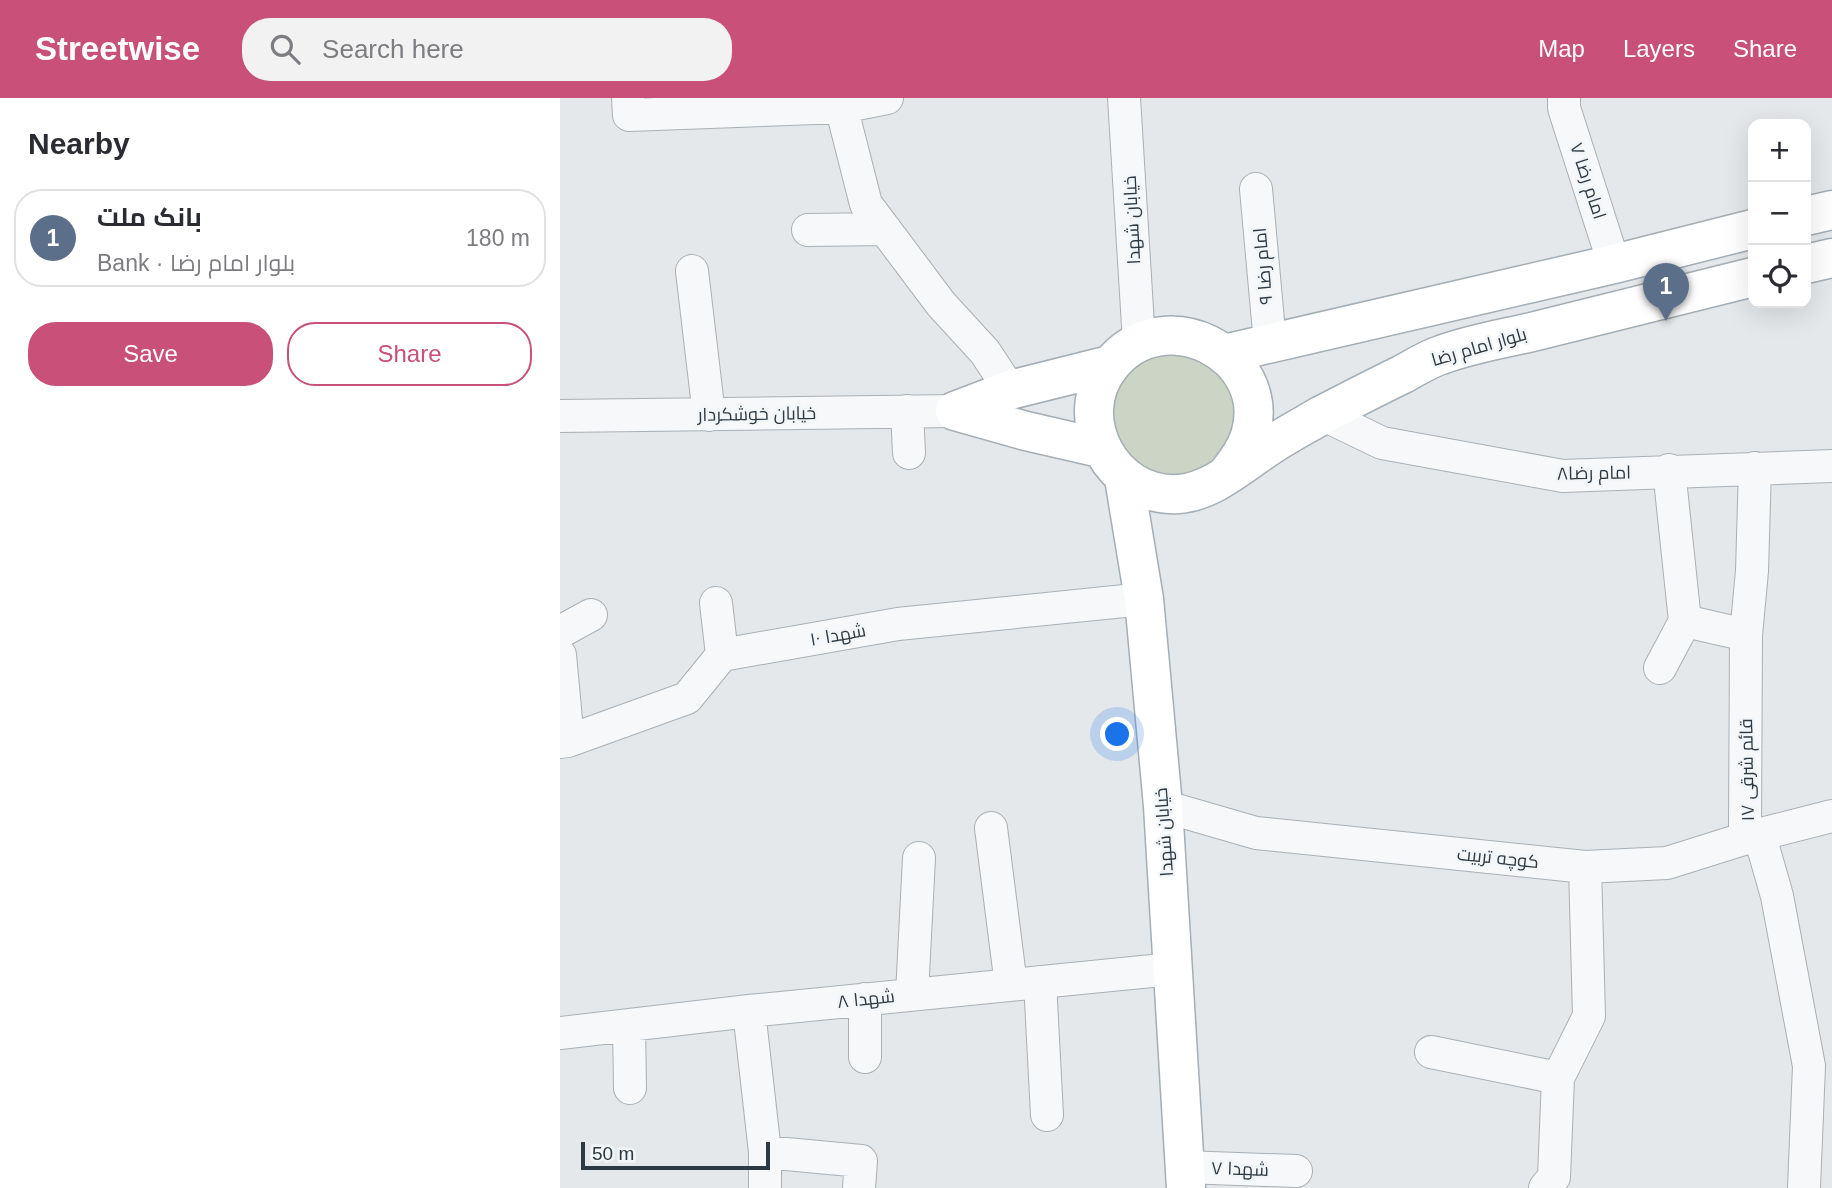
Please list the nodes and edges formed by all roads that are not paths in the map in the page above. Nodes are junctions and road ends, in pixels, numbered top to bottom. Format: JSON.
{"nodes":[{"id":1,"x":628,"y":98,"type":"edge"},
{"id":2,"x":887,"y":98,"type":"edge"},
{"id":3,"x":1124,"y":98,"type":"edge"},
{"id":4,"x":1564,"y":98,"type":"edge"},
{"id":5,"x":840,"y":102,"type":"edge"},
{"id":6,"x":1256,"y":189,"type":"dead end"},
{"id":7,"x":1832,"y":209,"type":"edge"},
{"id":8,"x":1811,"y":215,"type":"edge"},
{"id":9,"x":885,"y":229,"type":"junction"},
{"id":10,"x":808,"y":230,"type":"dead end"},
{"id":11,"x":1748,"y":230,"type":"edge"},
{"id":12,"x":1832,"y":258,"type":"edge"},
{"id":13,"x":1811,"y":263,"type":"edge"},
{"id":14,"x":1614,"y":264,"type":"junction"},
{"id":15,"x":692,"y":271,"type":"dead end"},
{"id":16,"x":1748,"y":278,"type":"edge"},
{"id":17,"x":1270,"y":343,"type":"junction"},
{"id":18,"x":1125,"y":354,"type":"junction"},
{"id":19,"x":1224,"y":354,"type":"junction"},
{"id":20,"x":1010,"y":390,"type":"junction"},
{"id":21,"x":907,"y":411,"type":"junction"},
{"id":22,"x":955,"y":411,"type":"junction"},
{"id":23,"x":709,"y":415,"type":"junction"},
{"id":24,"x":1324,"y":415,"type":"junction"},
{"id":25,"x":560,"y":416,"type":"edge"},
{"id":26,"x":1100,"y":448,"type":"junction"},
{"id":27,"x":909,"y":453,"type":"dead end"},
{"id":28,"x":1832,"y":466,"type":"edge"},
{"id":29,"x":1755,"y":468,"type":"junction"},
{"id":30,"x":1669,"y":470,"type":"junction"},
{"id":31,"x":1228,"y":473,"type":"junction"},
{"id":32,"x":1124,"y":478,"type":"junction"},
{"id":33,"x":1144,"y":599,"type":"junction"},
{"id":34,"x":716,"y":603,"type":"dead end"},
{"id":35,"x":591,"y":615,"type":"dead end"},
{"id":36,"x":1685,"y":621,"type":"junction"},
{"id":37,"x":560,"y":632,"type":"edge"},
{"id":38,"x":1746,"y":635,"type":"junction"},
{"id":39,"x":560,"y":655,"type":"edge"},
{"id":40,"x":722,"y":655,"type":"junction"},
{"id":41,"x":1660,"y":668,"type":"dead end"},
{"id":42,"x":564,"y":742,"type":"edge"},
{"id":43,"x":1163,"y":806,"type":"junction"},
{"id":44,"x":1832,"y":816,"type":"edge"},
{"id":45,"x":991,"y":828,"type":"dead end"},
{"id":46,"x":1753,"y":836,"type":"junction"},
{"id":47,"x":919,"y":858,"type":"dead end"},
{"id":48,"x":1585,"y":867,"type":"junction"},
{"id":49,"x":1172,"y":970,"type":"junction"},
{"id":50,"x":1025,"y":984,"type":"junction"},
{"id":51,"x":912,"y":995,"type":"junction"},
{"id":52,"x":865,"y":999,"type":"junction"},
{"id":53,"x":749,"y":1011,"type":"junction"},
{"id":54,"x":629,"y":1025,"type":"junction"},
{"id":55,"x":560,"y":1033,"type":"edge"},
{"id":56,"x":1432,"y":1052,"type":"dead end"},
{"id":57,"x":866,"y":1057,"type":"dead end"},
{"id":58,"x":1558,"y":1078,"type":"junction"},
{"id":59,"x":630,"y":1088,"type":"dead end"},
{"id":60,"x":1819,"y":1109,"type":"edge"},
{"id":61,"x":1047,"y":1115,"type":"dead end"},
{"id":62,"x":765,"y":1152,"type":"junction"},
{"id":63,"x":1296,"y":1171,"type":"dead end"},
{"id":64,"x":1185,"y":1177,"type":"edge"},
{"id":65,"x":765,"y":1188,"type":"edge"},
{"id":66,"x":859,"y":1188,"type":"edge"},
{"id":67,"x":1545,"y":1188,"type":"edge"},
{"id":68,"x":1804,"y":1188,"type":"edge"}],
"edges":[{"from":1,"to":5,"type":"street"},
{"from":2,"to":5,"type":"street"},
{"from":3,"to":18,"type":"street","name":"خیابان شهدا"},
{"from":4,"to":14,"type":"street","name":"امام رضا ۷"},
{"from":5,"to":9,"type":"street"},
{"from":6,"to":17,"type":"street","name":"امام رضا ۹"},
{"from":7,"to":8,"type":"main road"},
{"from":9,"to":10,"type":"street"},
{"from":9,"to":20,"type":"street"},
{"from":11,"to":14,"type":"main road"},
{"from":12,"to":13,"type":"main road"},
{"from":14,"to":17,"type":"main road"},
{"from":15,"to":23,"type":"street"},
{"from":16,"to":24,"type":"main road","name":"بلوار امام رضا"},
{"from":17,"to":19,"type":"main road"},
{"from":18,"to":19,"type":"main road"},
{"from":18,"to":20,"type":"main road"},
{"from":18,"to":26,"type":"main road"},
{"from":19,"to":31,"type":"main road"},
{"from":20,"to":22,"type":"main road"},
{"from":21,"to":22,"type":"street","name":"خیابان خوشکردار"},
{"from":21,"to":23,"type":"street","name":"خیابان خوشکردار"},
{"from":21,"to":27,"type":"street"},
{"from":22,"to":26,"type":"main road"},
{"from":23,"to":25,"type":"street","name":"خیابان خوشکردار"},
{"from":24,"to":30,"type":"street","name":"۸امام رضا"},
{"from":24,"to":31,"type":"main road","name":"بلوار امام رضا"},
{"from":26,"to":32,"type":"main road"},
{"from":28,"to":29,"type":"street","name":"۸امام رضا"},
{"from":29,"to":30,"type":"street","name":"۸امام رضا"},
{"from":29,"to":38,"type":"street","name":"قائم شرقی ۱۷"},
{"from":30,"to":36,"type":"street"},
{"from":31,"to":32,"type":"main road"},
{"from":32,"to":33,"type":"main road","name":"خیابان شهدا"},
{"from":33,"to":40,"type":"street","name":"شهدا ۱۰"},
{"from":33,"to":43,"type":"main road","name":"خیابان شهدا"},
{"from":34,"to":40,"type":"street"},
{"from":35,"to":37,"type":"street"},
{"from":36,"to":38,"type":"street"},
{"from":36,"to":41,"type":"street"},
{"from":38,"to":46,"type":"street","name":"قائم شرقی ۱۷"},
{"from":39,"to":42,"type":"street"},
{"from":40,"to":42,"type":"street"},
{"from":43,"to":48,"type":"street","name":"کوچه تربیت"},
{"from":43,"to":49,"type":"main road","name":"خیابان شهدا"},
{"from":44,"to":46,"type":"street","name":"کوچه تربیت"},
{"from":45,"to":50,"type":"street"},
{"from":46,"to":48,"type":"street","name":"کوچه تربیت"},
{"from":46,"to":60,"type":"street","name":"قائم شرقی ۱۷"},
{"from":47,"to":51,"type":"street"},
{"from":48,"to":58,"type":"street"},
{"from":49,"to":50,"type":"street","name":"شهدا ۸"},
{"from":49,"to":64,"type":"main road","name":"خیابان شهدا"},
{"from":50,"to":51,"type":"street","name":"شهدا ۸"},
{"from":50,"to":61,"type":"street"},
{"from":51,"to":52,"type":"street","name":"شهدا ۸"},
{"from":52,"to":53,"type":"street","name":"شهدا ۸"},
{"from":52,"to":57,"type":"street"},
{"from":53,"to":54,"type":"street","name":"شهدا ۸"},
{"from":53,"to":62,"type":"street"},
{"from":54,"to":55,"type":"street","name":"شهدا ۸"},
{"from":54,"to":59,"type":"street"},
{"from":56,"to":58,"type":"street"},
{"from":58,"to":67,"type":"street"},
{"from":60,"to":68,"type":"street","name":"قائم شرقی ۱۷"},
{"from":62,"to":65,"type":"street"},
{"from":62,"to":66,"type":"street"},
{"from":63,"to":64,"type":"street","name":"شهدا ۷"}]}
